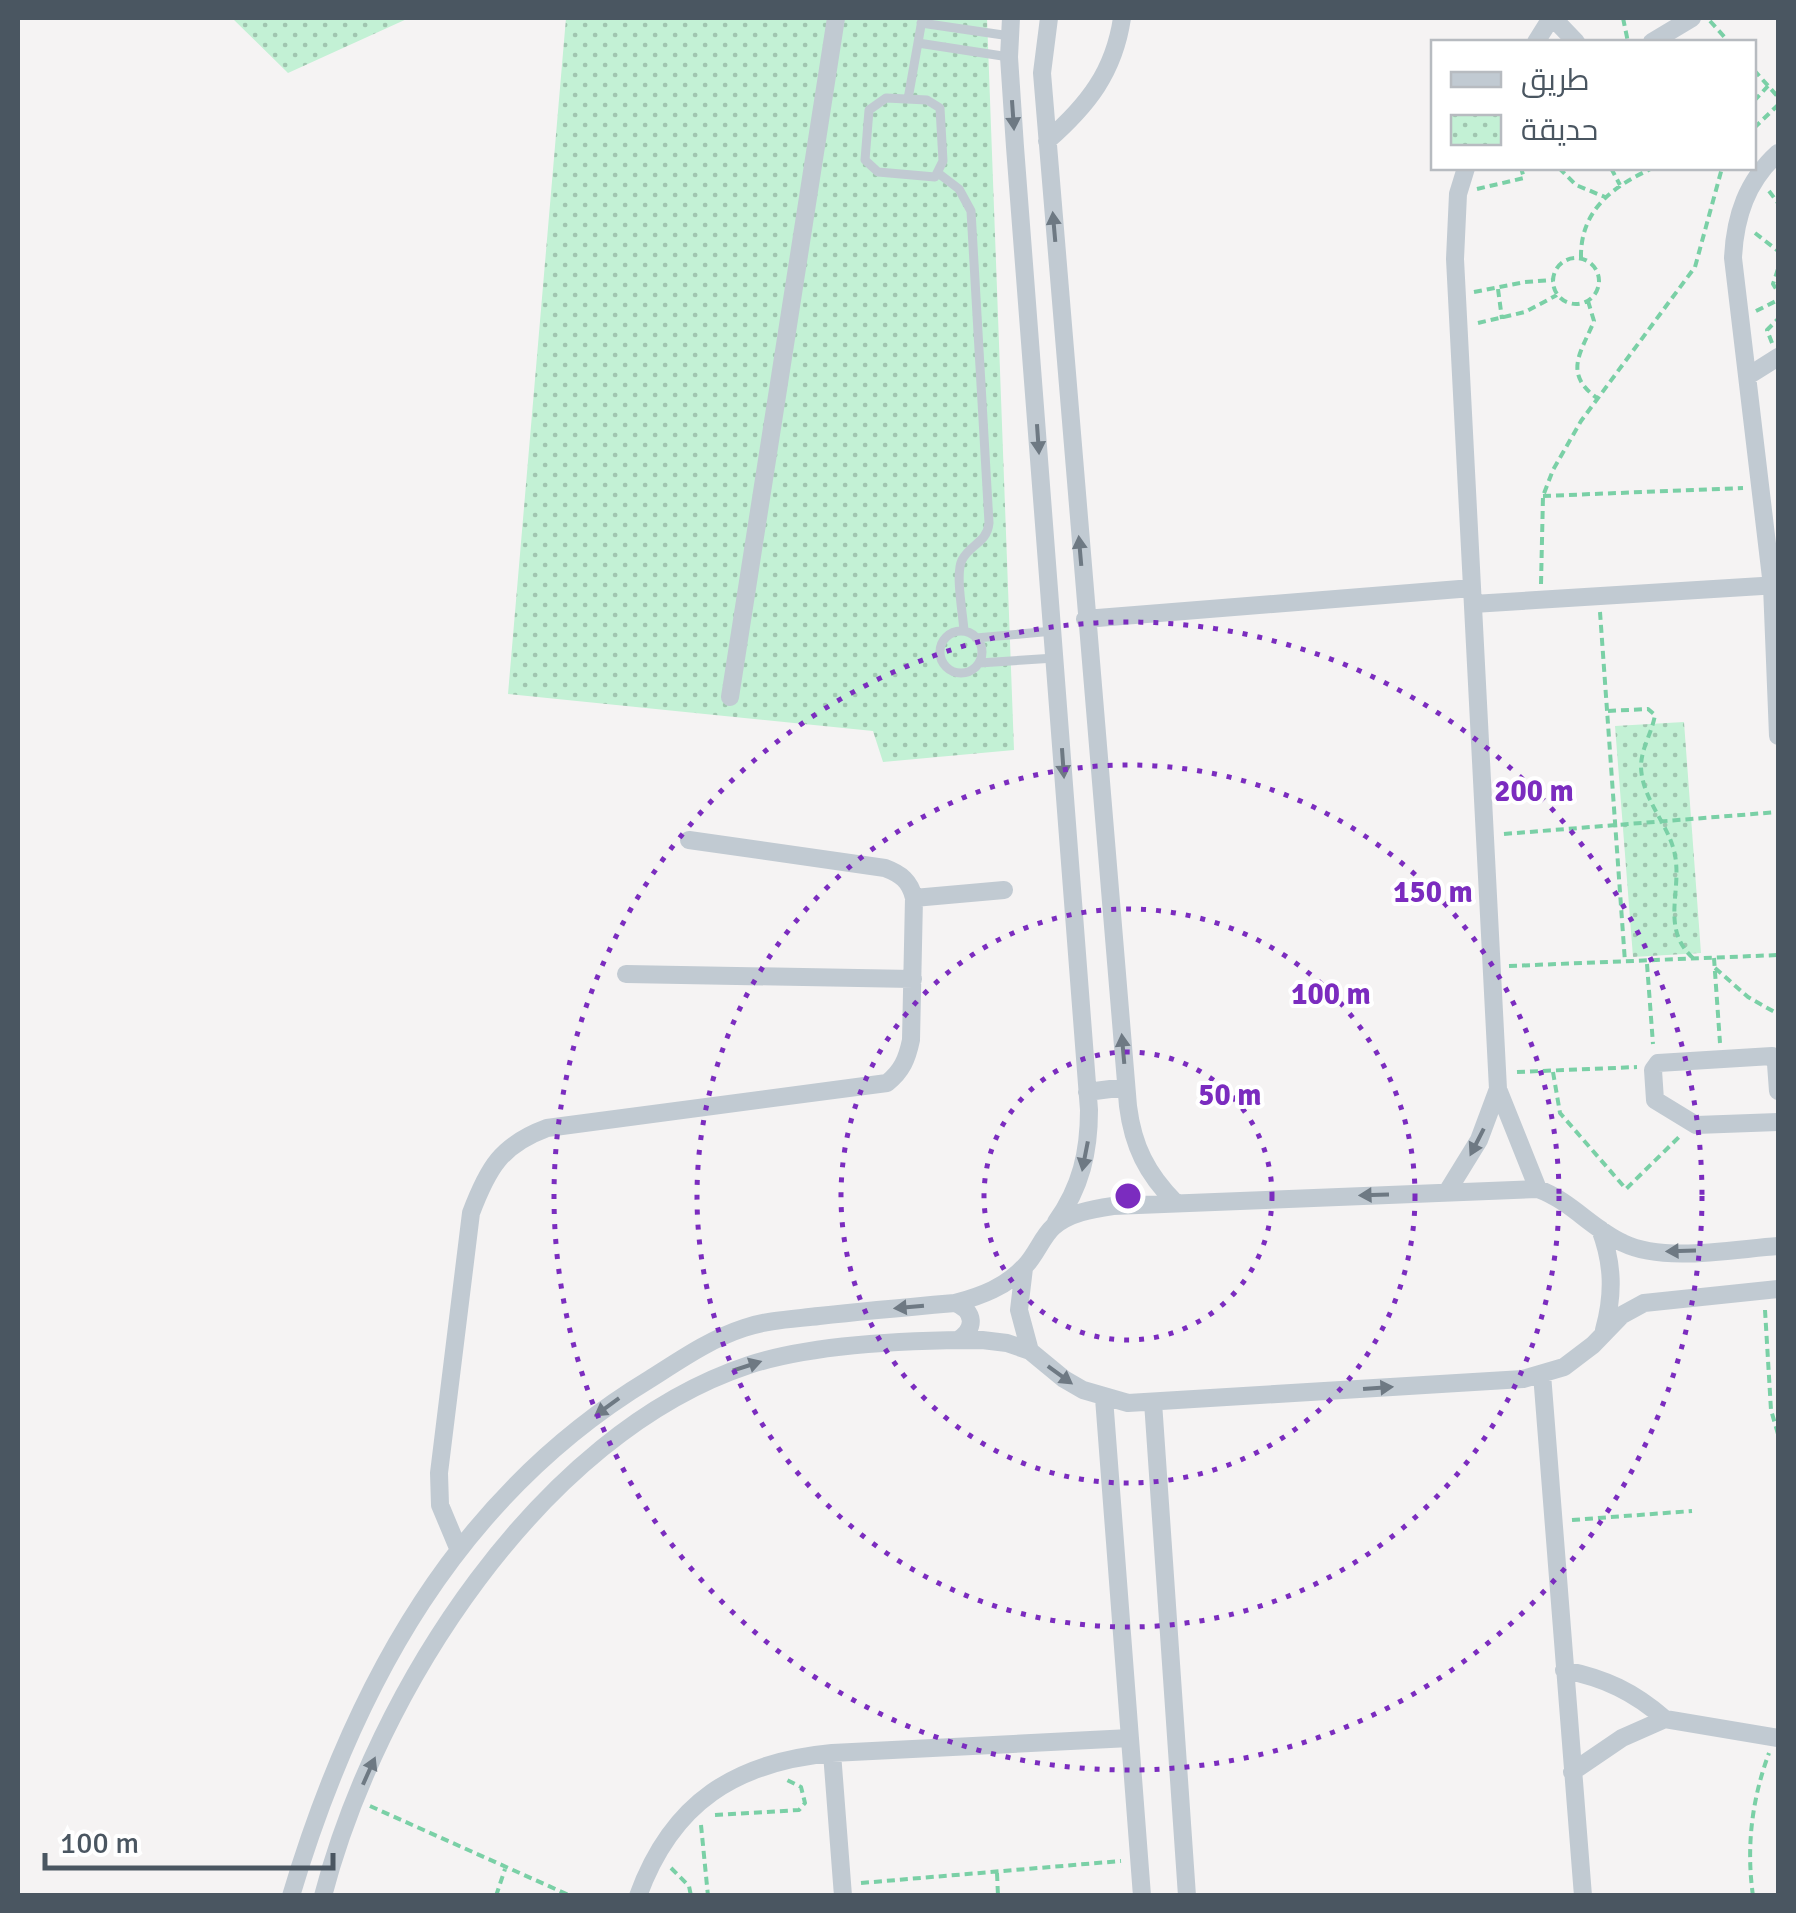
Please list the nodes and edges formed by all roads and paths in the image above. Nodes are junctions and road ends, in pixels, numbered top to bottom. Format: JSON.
{"nodes":[{"id":1,"x":836,"y":18,"type":"edge"},
{"id":2,"x":1050,"y":18,"type":"edge"},
{"id":3,"x":1122,"y":18,"type":"edge"},
{"id":4,"x":1552,"y":18,"type":"edge"},
{"id":5,"x":1692,"y":18,"type":"edge"},
{"id":6,"x":1707,"y":18,"type":"edge"},
{"id":7,"x":922,"y":20,"type":"edge"},
{"id":8,"x":1010,"y":27,"type":"edge"},
{"id":9,"x":1537,"y":40,"type":"edge"},
{"id":10,"x":1574,"y":40,"type":"edge"},
{"id":11,"x":1655,"y":40,"type":"edge"},
{"id":12,"x":1727,"y":40,"type":"edge"},
{"id":13,"x":918,"y":43,"type":"junction"},
{"id":14,"x":1009,"y":58,"type":"junction"},
{"id":15,"x":1756,"y":72,"type":"edge"},
{"id":16,"x":1768,"y":86,"type":"junction"},
{"id":17,"x":1778,"y":98,"type":"edge"},
{"id":18,"x":908,"y":99,"type":"junction"},
{"id":19,"x":1756,"y":99,"type":"edge"},
{"id":20,"x":1778,"y":105,"type":"edge"},
{"id":21,"x":1756,"y":126,"type":"edge"},
{"id":22,"x":1048,"y":141,"type":"junction"},
{"id":23,"x":1778,"y":153,"type":"edge"},
{"id":24,"x":1465,"y":170,"type":"edge"},
{"id":25,"x":1522,"y":170,"type":"edge"},
{"id":26,"x":1560,"y":170,"type":"edge"},
{"id":27,"x":1612,"y":170,"type":"edge"},
{"id":28,"x":1649,"y":170,"type":"edge"},
{"id":29,"x":1721,"y":170,"type":"edge"},
{"id":30,"x":938,"y":174,"type":"junction"},
{"id":31,"x":1620,"y":186,"type":"junction"},
{"id":32,"x":1458,"y":194,"type":"junction"},
{"id":33,"x":1605,"y":196,"type":"junction"},
{"id":34,"x":1738,"y":214,"type":"junction"},
{"id":35,"x":1778,"y":251,"type":"edge"},
{"id":36,"x":1581,"y":258,"type":"junction"},
{"id":37,"x":1778,"y":269,"type":"edge"},
{"id":38,"x":1552,"y":280,"type":"junction"},
{"id":39,"x":1498,"y":289,"type":"junction"},
{"id":40,"x":1778,"y":292,"type":"edge"},
{"id":41,"x":1456,"y":294,"type":"junction"},
{"id":42,"x":1558,"y":296,"type":"junction"},
{"id":43,"x":1778,"y":300,"type":"edge"},
{"id":44,"x":1588,"y":301,"type":"junction"},
{"id":45,"x":1502,"y":318,"type":"junction"},
{"id":46,"x":1741,"y":318,"type":"junction"},
{"id":47,"x":1778,"y":320,"type":"edge"},
{"id":48,"x":1458,"y":322,"type":"junction"},
{"id":49,"x":1778,"y":357,"type":"edge"},
{"id":50,"x":1748,"y":376,"type":"junction"},
{"id":51,"x":1599,"y":400,"type":"junction"},
{"id":52,"x":1761,"y":487,"type":"junction"},
{"id":53,"x":1543,"y":496,"type":"junction"},
{"id":54,"x":1775,"y":585,"type":"edge"},
{"id":55,"x":1472,"y":596,"type":"junction"},
{"id":56,"x":1599,"y":596,"type":"junction"},
{"id":57,"x":1541,"y":599,"type":"junction"},
{"id":58,"x":1085,"y":619,"type":"junction"},
{"id":59,"x":964,"y":631,"type":"junction"},
{"id":60,"x":1053,"y":631,"type":"junction"},
{"id":61,"x":976,"y":638,"type":"junction"},
{"id":62,"x":1055,"y":658,"type":"junction"},
{"id":63,"x":979,"y":663,"type":"junction"},
{"id":64,"x":730,"y":697,"type":"dead end"},
{"id":65,"x":1607,"y":711,"type":"junction"},
{"id":66,"x":1778,"y":736,"type":"edge"},
{"id":67,"x":1778,"y":812,"type":"edge"},
{"id":68,"x":1660,"y":822,"type":"junction"},
{"id":69,"x":1615,"y":825,"type":"junction"},
{"id":70,"x":1485,"y":836,"type":"junction"},
{"id":71,"x":689,"y":840,"type":"dead end"},
{"id":72,"x":1004,"y":890,"type":"dead end"},
{"id":73,"x":914,"y":898,"type":"junction"},
{"id":74,"x":1778,"y":955,"type":"edge"},
{"id":75,"x":1714,"y":958,"type":"junction"},
{"id":76,"x":1694,"y":959,"type":"junction"},
{"id":77,"x":1625,"y":962,"type":"junction"},
{"id":78,"x":1646,"y":962,"type":"junction"},
{"id":79,"x":1492,"y":967,"type":"junction"},
{"id":80,"x":1714,"y":968,"type":"junction"},
{"id":81,"x":626,"y":974,"type":"dead end"},
{"id":82,"x":913,"y":979,"type":"junction"},
{"id":83,"x":1778,"y":1014,"type":"edge"},
{"id":84,"x":1722,"y":1059,"type":"junction"},
{"id":85,"x":1655,"y":1066,"type":"junction"},
{"id":86,"x":1553,"y":1071,"type":"junction"},
{"id":87,"x":1498,"y":1081,"type":"junction"},
{"id":88,"x":1126,"y":1087,"type":"junction"},
{"id":89,"x":1778,"y":1091,"type":"edge"},
{"id":90,"x":1087,"y":1092,"type":"junction"},
{"id":91,"x":1778,"y":1122,"type":"edge"},
{"id":92,"x":1693,"y":1124,"type":"junction"},
{"id":93,"x":1538,"y":1190,"type":"junction"},
{"id":94,"x":1447,"y":1192,"type":"junction"},
{"id":95,"x":1175,"y":1202,"type":"junction"},
{"id":96,"x":1599,"y":1227,"type":"junction"},
{"id":97,"x":1051,"y":1228,"type":"junction"},
{"id":98,"x":1778,"y":1246,"type":"edge"},
{"id":99,"x":1024,"y":1268,"type":"junction"},
{"id":100,"x":1771,"y":1290,"type":"edge"},
{"id":101,"x":955,"y":1303,"type":"junction"},
{"id":102,"x":1604,"y":1330,"type":"junction"},
{"id":103,"x":958,"y":1340,"type":"junction"},
{"id":104,"x":1030,"y":1351,"type":"junction"},
{"id":105,"x":1542,"y":1374,"type":"junction"},
{"id":106,"x":1104,"y":1398,"type":"junction"},
{"id":107,"x":1153,"y":1402,"type":"junction"},
{"id":108,"x":1778,"y":1434,"type":"edge"},
{"id":109,"x":1692,"y":1511,"type":"dead end"},
{"id":110,"x":1553,"y":1521,"type":"junction"},
{"id":111,"x":458,"y":1548,"type":"junction"},
{"id":112,"x":1564,"y":1670,"type":"junction"},
{"id":113,"x":1664,"y":1719,"type":"junction"},
{"id":114,"x":1777,"y":1737,"type":"edge"},
{"id":115,"x":1130,"y":1738,"type":"junction"},
{"id":116,"x":832,"y":1753,"type":"junction"},
{"id":117,"x":1572,"y":1772,"type":"junction"},
{"id":118,"x":778,"y":1779,"type":"dead end"},
{"id":119,"x":356,"y":1800,"type":"junction"},
{"id":120,"x":656,"y":1854,"type":"junction"},
{"id":121,"x":1139,"y":1860,"type":"junction"},
{"id":122,"x":505,"y":1868,"type":"junction"},
{"id":123,"x":997,"y":1873,"type":"junction"},
{"id":124,"x":842,"y":1890,"type":"edge"},
{"id":125,"x":291,"y":1896,"type":"edge"},
{"id":126,"x":323,"y":1896,"type":"edge"},
{"id":127,"x":496,"y":1896,"type":"edge"},
{"id":128,"x":571,"y":1896,"type":"edge"},
{"id":129,"x":638,"y":1896,"type":"edge"},
{"id":130,"x":691,"y":1896,"type":"edge"},
{"id":131,"x":708,"y":1896,"type":"edge"},
{"id":132,"x":998,"y":1896,"type":"edge"},
{"id":133,"x":1142,"y":1896,"type":"edge"},
{"id":134,"x":1188,"y":1896,"type":"edge"},
{"id":135,"x":1583,"y":1896,"type":"edge"},
{"id":136,"x":1753,"y":1896,"type":"edge"}],
"edges":[{"from":1,"to":64,"type":"street"},
{"from":2,"to":22,"type":"street"},
{"from":3,"to":22,"type":"street"},
{"from":4,"to":9,"type":"street"},
{"from":4,"to":10,"type":"street"},
{"from":5,"to":11,"type":"street"},
{"from":6,"to":12,"type":"path"},
{"from":7,"to":8,"type":"lane"},
{"from":7,"to":13,"type":"lane"},
{"from":8,"to":14,"type":"street"},
{"from":13,"to":14,"type":"lane"},
{"from":13,"to":18,"type":"lane"},
{"from":14,"to":60,"type":"street","one_way":true},
{"from":15,"to":16,"type":"path"},
{"from":16,"to":17,"type":"path"},
{"from":16,"to":19,"type":"path"},
{"from":18,"to":30,"type":"lane"},
{"from":18,"to":30,"type":"lane"},
{"from":20,"to":21,"type":"path"},
{"from":58,"to":22,"type":"street","one_way":true},
{"from":23,"to":34,"type":"street"},
{"from":24,"to":32,"type":"street"},
{"from":25,"to":32,"type":"path"},
{"from":26,"to":33,"type":"path"},
{"from":27,"to":31,"type":"path"},
{"from":28,"to":31,"type":"path"},
{"from":29,"to":51,"type":"path"},
{"from":30,"to":59,"type":"lane"},
{"from":31,"to":33,"type":"path"},
{"from":32,"to":41,"type":"street"},
{"from":33,"to":36,"type":"path"},
{"from":34,"to":35,"type":"path"},
{"from":34,"to":46,"type":"street"},
{"from":36,"to":38,"type":"path"},
{"from":36,"to":44,"type":"path"},
{"from":37,"to":40,"type":"path"},
{"from":38,"to":39,"type":"path"},
{"from":38,"to":42,"type":"path"},
{"from":39,"to":41,"type":"path"},
{"from":39,"to":45,"type":"path"},
{"from":41,"to":48,"type":"street"},
{"from":42,"to":44,"type":"path"},
{"from":42,"to":45,"type":"path"},
{"from":43,"to":46,"type":"path"},
{"from":44,"to":51,"type":"path"},
{"from":45,"to":48,"type":"path"},
{"from":46,"to":50,"type":"street"},
{"from":47,"to":49,"type":"path"},
{"from":48,"to":55,"type":"street"},
{"from":49,"to":50,"type":"street"},
{"from":50,"to":52,"type":"street"},
{"from":51,"to":53,"type":"path"},
{"from":52,"to":53,"type":"path"},
{"from":52,"to":54,"type":"street"},
{"from":53,"to":57,"type":"path"},
{"from":54,"to":56,"type":"street"},
{"from":54,"to":66,"type":"street"},
{"from":55,"to":57,"type":"street"},
{"from":55,"to":58,"type":"street"},
{"from":55,"to":70,"type":"street"},
{"from":56,"to":57,"type":"street"},
{"from":56,"to":65,"type":"path"},
{"from":88,"to":58,"type":"street","one_way":true},
{"from":59,"to":61,"type":"lane"},
{"from":59,"to":63,"type":"lane"},
{"from":60,"to":61,"type":"lane"},
{"from":60,"to":62,"type":"street"},
{"from":61,"to":63,"type":"lane"},
{"from":62,"to":63,"type":"lane"},
{"from":62,"to":90,"type":"street","one_way":true},
{"from":65,"to":68,"type":"path"},
{"from":65,"to":69,"type":"path"},
{"from":67,"to":68,"type":"path"},
{"from":68,"to":69,"type":"path"},
{"from":68,"to":76,"type":"path"},
{"from":69,"to":70,"type":"path"},
{"from":69,"to":77,"type":"path"},
{"from":70,"to":79,"type":"street"},
{"from":71,"to":73,"type":"street"},
{"from":72,"to":73,"type":"street"},
{"from":73,"to":82,"type":"street"},
{"from":74,"to":75,"type":"path"},
{"from":75,"to":76,"type":"path"},
{"from":75,"to":80,"type":"path"},
{"from":76,"to":78,"type":"path"},
{"from":77,"to":78,"type":"path"},
{"from":77,"to":79,"type":"path"},
{"from":78,"to":85,"type":"path"},
{"from":79,"to":87,"type":"street"},
{"from":80,"to":83,"type":"path"},
{"from":80,"to":84,"type":"path"},
{"from":81,"to":82,"type":"street"},
{"from":82,"to":111,"type":"street"},
{"from":84,"to":85,"type":"street"},
{"from":84,"to":89,"type":"street"},
{"from":85,"to":86,"type":"path"},
{"from":85,"to":92,"type":"street"},
{"from":86,"to":87,"type":"path"},
{"from":86,"to":92,"type":"path"},
{"from":87,"to":93,"type":"street"},
{"from":87,"to":94,"type":"street","one_way":true},
{"from":88,"to":90,"type":"street"},
{"from":88,"to":95,"type":"street"},
{"from":90,"to":97,"type":"street","one_way":true},
{"from":91,"to":92,"type":"street"},
{"from":93,"to":94,"type":"street"},
{"from":93,"to":96,"type":"street"},
{"from":94,"to":95,"type":"street","one_way":true},
{"from":95,"to":97,"type":"street"},
{"from":98,"to":96,"type":"street","one_way":true},
{"from":96,"to":102,"type":"street"},
{"from":97,"to":99,"type":"street"},
{"from":99,"to":101,"type":"street"},
{"from":99,"to":104,"type":"street"},
{"from":100,"to":102,"type":"street"},
{"from":100,"to":108,"type":"path"},
{"from":101,"to":103,"type":"street"},
{"from":101,"to":111,"type":"street","one_way":true},
{"from":102,"to":105,"type":"street"},
{"from":103,"to":104,"type":"street"},
{"from":119,"to":103,"type":"street","one_way":true},
{"from":104,"to":106,"type":"street","one_way":true},
{"from":107,"to":105,"type":"street","one_way":true},
{"from":105,"to":110,"type":"street"},
{"from":106,"to":107,"type":"street"},
{"from":106,"to":115,"type":"street"},
{"from":107,"to":134,"type":"street"},
{"from":109,"to":110,"type":"path"},
{"from":110,"to":112,"type":"street"},
{"from":111,"to":125,"type":"street"},
{"from":112,"to":113,"type":"street"},
{"from":112,"to":117,"type":"street"},
{"from":113,"to":114,"type":"street"},
{"from":113,"to":117,"type":"street"},
{"from":114,"to":136,"type":"path"},
{"from":115,"to":116,"type":"street"},
{"from":115,"to":121,"type":"street"},
{"from":116,"to":120,"type":"street"},
{"from":116,"to":124,"type":"street"},
{"from":117,"to":135,"type":"street"},
{"from":118,"to":131,"type":"path"},
{"from":119,"to":122,"type":"path"},
{"from":119,"to":126,"type":"street"},
{"from":120,"to":129,"type":"street"},
{"from":120,"to":130,"type":"path"},
{"from":121,"to":123,"type":"path"},
{"from":121,"to":133,"type":"street"},
{"from":122,"to":127,"type":"path"},
{"from":122,"to":128,"type":"path"},
{"from":123,"to":124,"type":"path"},
{"from":123,"to":132,"type":"path"}]}
